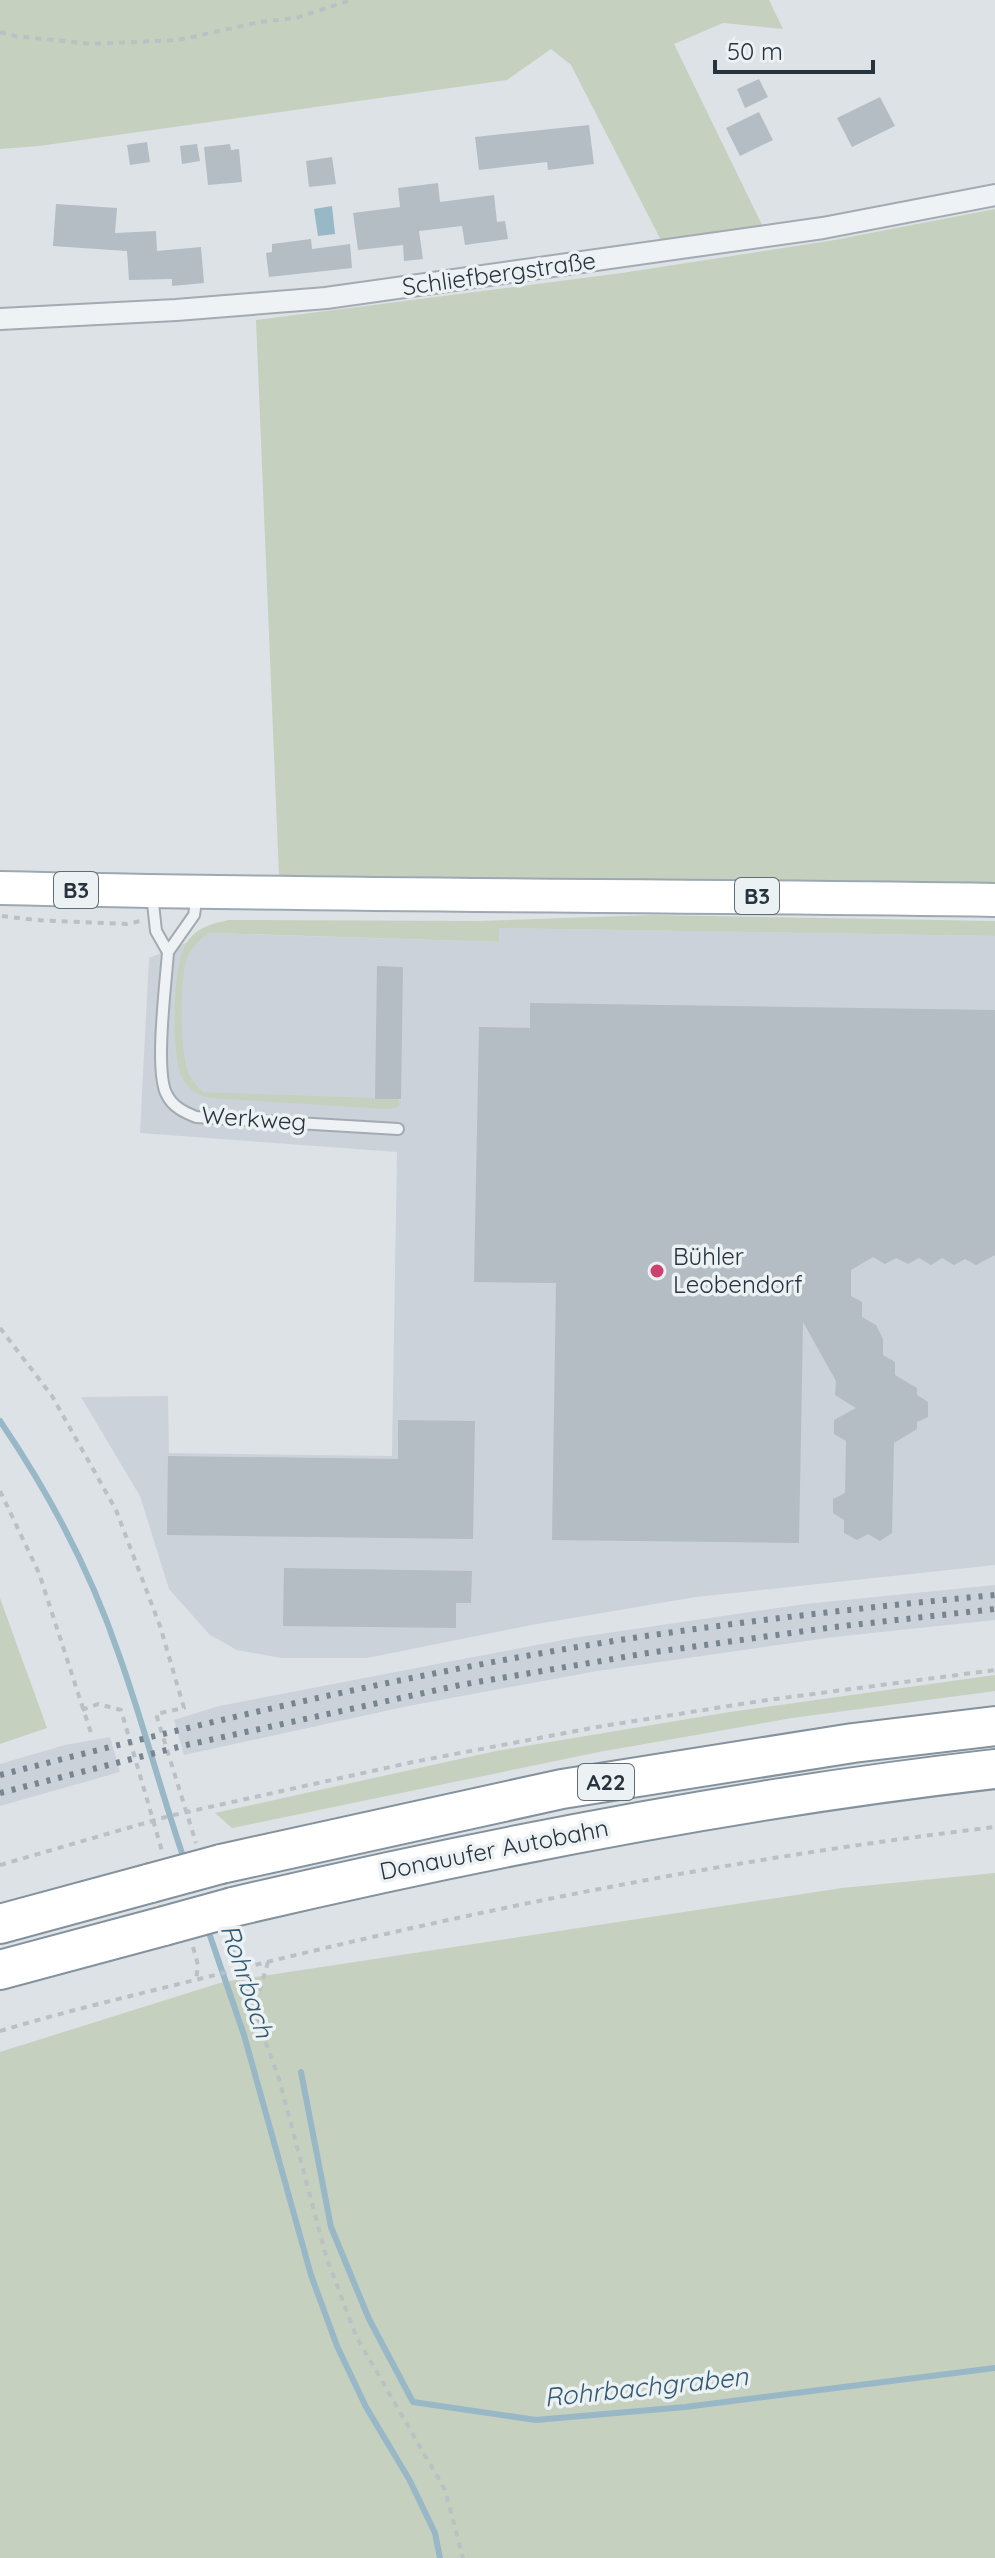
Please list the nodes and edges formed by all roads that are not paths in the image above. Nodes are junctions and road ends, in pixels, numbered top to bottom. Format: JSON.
{"nodes":[{"id":1,"x":995,"y":195,"type":"edge"},
{"id":2,"x":0,"y":319,"type":"edge"},
{"id":3,"x":0,"y":888,"type":"edge"},
{"id":4,"x":151,"y":891,"type":"junction"},
{"id":5,"x":198,"y":892,"type":"junction"},
{"id":6,"x":995,"y":900,"type":"edge"},
{"id":7,"x":168,"y":952,"type":"junction"},
{"id":8,"x":398,"y":1129,"type":"dead end"},
{"id":9,"x":995,"y":1726,"type":"edge"},
{"id":10,"x":995,"y":1769,"type":"edge"},
{"id":11,"x":0,"y":1924,"type":"edge"},
{"id":12,"x":0,"y":1970,"type":"edge"}],
"edges":[{"from":1,"to":2,"type":"street","name":"Schliefbergstraße"},
{"from":3,"to":4,"type":"main road","number":"B3"},
{"from":4,"to":5,"type":"main road","number":"B3"},
{"from":4,"to":7,"type":"lane"},
{"from":5,"to":6,"type":"main road","number":"B3"},
{"from":5,"to":7,"type":"lane"},
{"from":7,"to":8,"type":"lane","name":"Werkweg"},
{"from":9,"to":11,"type":"highway","name":"Donauufer Autobahn","number":"A22","bridge":true},
{"from":10,"to":12,"type":"highway","name":"Donauufer Autobahn","number":"A22","bridge":true}]}
